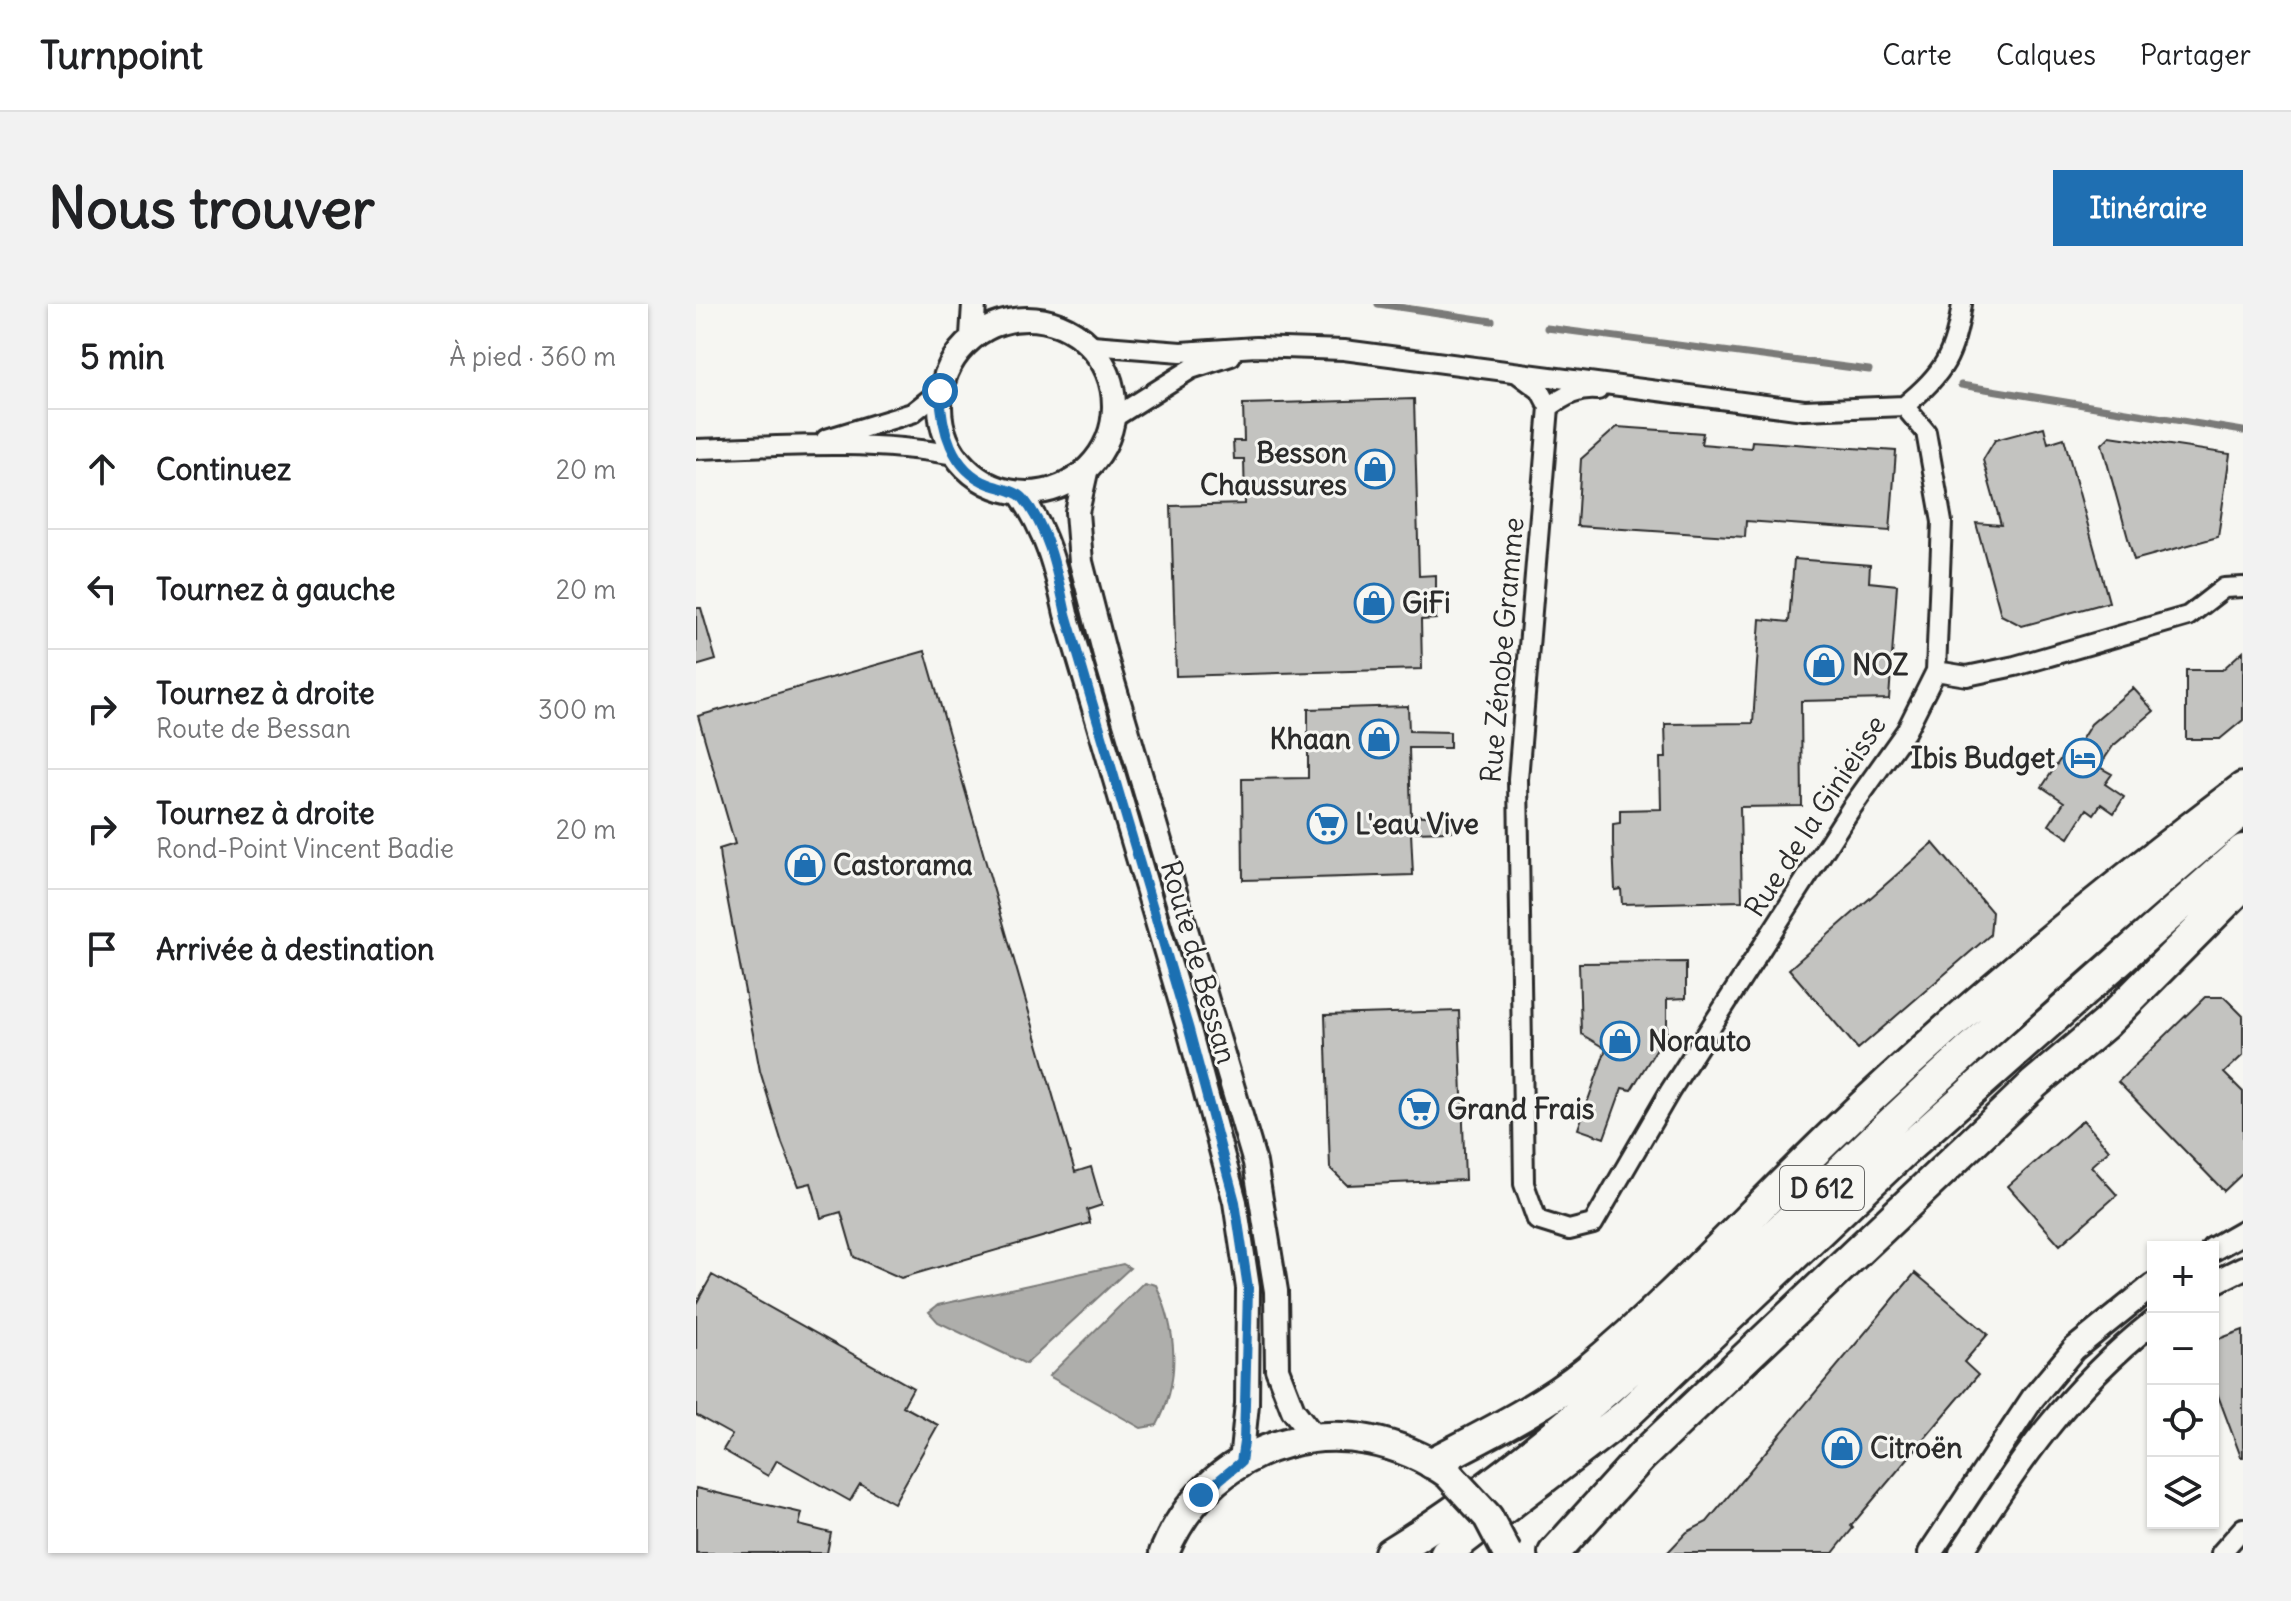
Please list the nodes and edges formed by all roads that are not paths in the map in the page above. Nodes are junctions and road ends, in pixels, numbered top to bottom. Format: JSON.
{"nodes":[{"id":1,"x":974,"y":304,"type":"edge"},
{"id":2,"x":1962,"y":304,"type":"edge"},
{"id":3,"x":1032,"y":311,"type":"edge"},
{"id":4,"x":972,"y":336,"type":"junction"},
{"id":5,"x":1092,"y":345,"type":"junction"},
{"id":6,"x":1256,"y":347,"type":"junction"},
{"id":7,"x":1515,"y":372,"type":"junction"},
{"id":8,"x":940,"y":391,"type":"junction"},
{"id":9,"x":1716,"y":399,"type":"junction"},
{"id":10,"x":1904,"y":406,"type":"junction"},
{"id":11,"x":1549,"y":407,"type":"junction"},
{"id":12,"x":1115,"y":417,"type":"junction"},
{"id":13,"x":808,"y":445,"type":"junction"},
{"id":14,"x":696,"y":449,"type":"edge"},
{"id":15,"x":954,"y":455,"type":"junction"},
{"id":16,"x":1086,"y":472,"type":"junction"},
{"id":17,"x":1020,"y":494,"type":"junction"},
{"id":18,"x":2234,"y":587,"type":"edge"},
{"id":19,"x":1936,"y":671,"type":"junction"},
{"id":20,"x":2243,"y":788,"type":"edge"},
{"id":21,"x":2243,"y":810,"type":"edge"},
{"id":22,"x":2243,"y":850,"type":"edge"},
{"id":23,"x":2243,"y":885,"type":"edge"},
{"id":24,"x":1902,"y":1153,"type":"junction"},
{"id":25,"x":1593,"y":1224,"type":"joint"},
{"id":26,"x":2243,"y":1232,"type":"edge"},
{"id":27,"x":2219,"y":1246,"type":"edge"},
{"id":28,"x":2243,"y":1268,"type":"edge"},
{"id":29,"x":2219,"y":1280,"type":"edge"},
{"id":30,"x":2147,"y":1290,"type":"edge"},
{"id":31,"x":2147,"y":1327,"type":"edge"},
{"id":32,"x":1314,"y":1437,"type":"junction"},
{"id":33,"x":1241,"y":1462,"type":"junction"},
{"id":34,"x":1441,"y":1470,"type":"junction"},
{"id":35,"x":2243,"y":1528,"type":"edge"},
{"id":36,"x":1164,"y":1553,"type":"edge"},
{"id":37,"x":1390,"y":1553,"type":"edge"},
{"id":38,"x":1446,"y":1553,"type":"edge"},
{"id":39,"x":1482,"y":1553,"type":"edge"},
{"id":40,"x":1507,"y":1553,"type":"edge"},
{"id":41,"x":1554,"y":1553,"type":"edge"},
{"id":42,"x":1930,"y":1553,"type":"edge"},
{"id":43,"x":1961,"y":1553,"type":"edge"},
{"id":44,"x":2221,"y":1553,"type":"edge"}],
"edges":[{"from":1,"to":4,"type":"street"},
{"from":2,"to":10,"type":"street"},
{"from":3,"to":4,"type":"street"},
{"from":3,"to":5,"type":"street"},
{"from":4,"to":8,"type":"street"},
{"from":5,"to":6,"type":"street"},
{"from":5,"to":12,"type":"street"},
{"from":6,"to":7,"type":"street"},
{"from":6,"to":12,"type":"street"},
{"from":7,"to":9,"type":"street"},
{"from":7,"to":11,"type":"street"},
{"from":8,"to":13,"type":"street"},
{"from":8,"to":15,"type":"street"},
{"from":9,"to":10,"type":"street"},
{"from":9,"to":11,"type":"street"},
{"from":10,"to":19,"type":"street","name":"Rue de la Ginieisse"},
{"from":11,"to":25,"type":"street","name":"Rue Zénobe Gramme"},
{"from":12,"to":16,"type":"street"},
{"from":13,"to":14,"type":"street"},
{"from":13,"to":15,"type":"street"},
{"from":15,"to":17,"type":"street"},
{"from":16,"to":17,"type":"street"},
{"from":16,"to":32,"type":"street","name":"Route de Bessan"},
{"from":17,"to":33,"type":"street","name":"Route de Bessan"},
{"from":18,"to":19,"type":"street"},
{"from":19,"to":25,"type":"street","name":"Rue de la Ginieisse"},
{"from":20,"to":34,"type":"highway","number":"D 612"},
{"from":21,"to":37,"type":"highway","number":"D 612"},
{"from":22,"to":24,"type":"highway","number":"D 612"},
{"from":23,"to":41,"type":"highway","number":"D 612"},
{"from":24,"to":38,"type":"highway","number":"D 612"},
{"from":24,"to":39,"type":"highway"},
{"from":26,"to":27,"type":"street"},
{"from":28,"to":29,"type":"street"},
{"from":30,"to":42,"type":"street"},
{"from":31,"to":43,"type":"street"},
{"from":32,"to":33,"type":"main road"},
{"from":32,"to":34,"type":"main road"},
{"from":33,"to":36,"type":"main road"},
{"from":34,"to":40,"type":"main road","bridge":true},
{"from":35,"to":44,"type":"street"}]}
